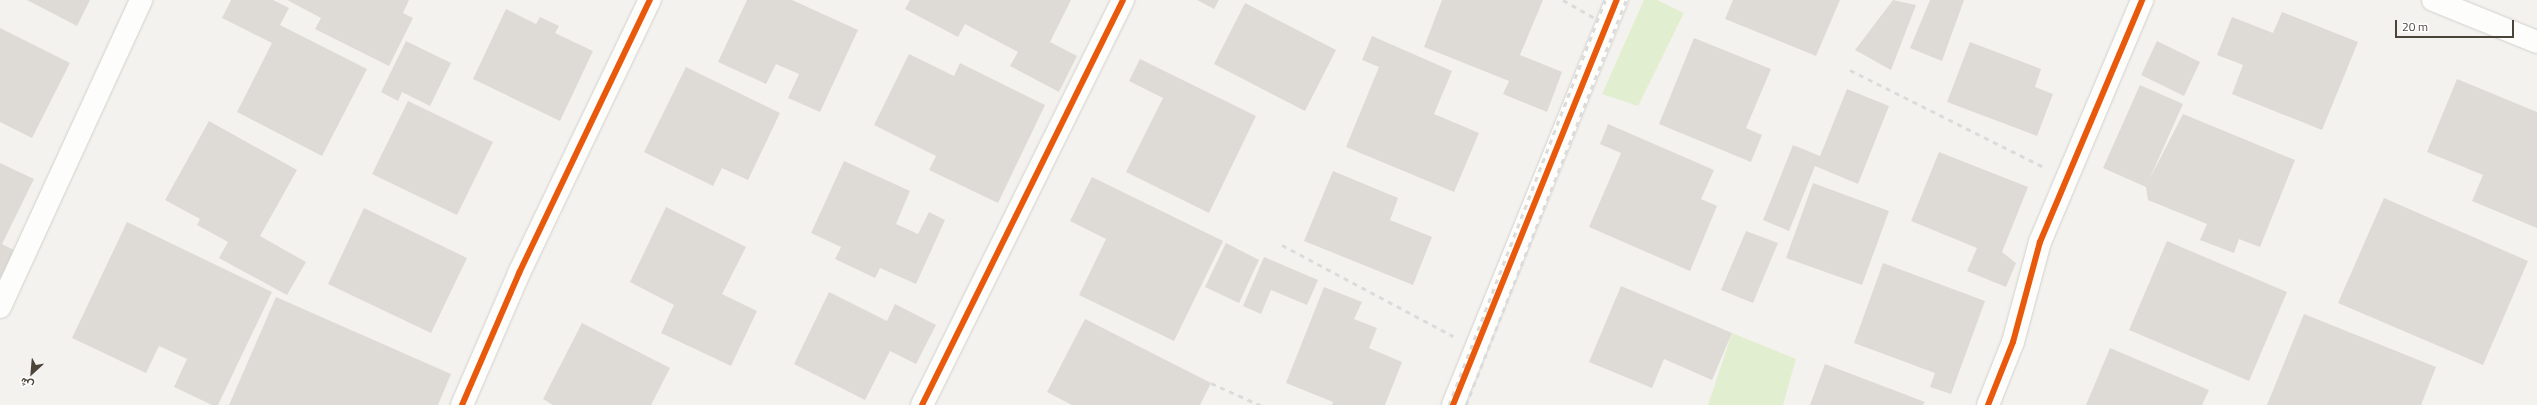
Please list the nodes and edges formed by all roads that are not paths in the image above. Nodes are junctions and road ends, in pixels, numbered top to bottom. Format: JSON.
{"nodes":[{"id":1,"x":141,"y":0,"type":"edge"},
{"id":2,"x":650,"y":0,"type":"edge"},
{"id":3,"x":1123,"y":0,"type":"edge"},
{"id":4,"x":1617,"y":0,"type":"edge"},
{"id":5,"x":2142,"y":0,"type":"edge"},
{"id":6,"x":2433,"y":0,"type":"edge"},
{"id":7,"x":2537,"y":42,"type":"edge"},
{"id":8,"x":0,"y":307,"type":"edge"},
{"id":9,"x":462,"y":405,"type":"edge"},
{"id":10,"x":922,"y":405,"type":"edge"},
{"id":11,"x":1453,"y":405,"type":"edge"},
{"id":12,"x":1988,"y":405,"type":"edge"}],
"edges":[{"from":1,"to":8,"type":"street"},
{"from":2,"to":9,"type":"street"},
{"from":3,"to":10,"type":"street"},
{"from":4,"to":11,"type":"street"},
{"from":5,"to":12,"type":"street"},
{"from":6,"to":7,"type":"street"}]}
